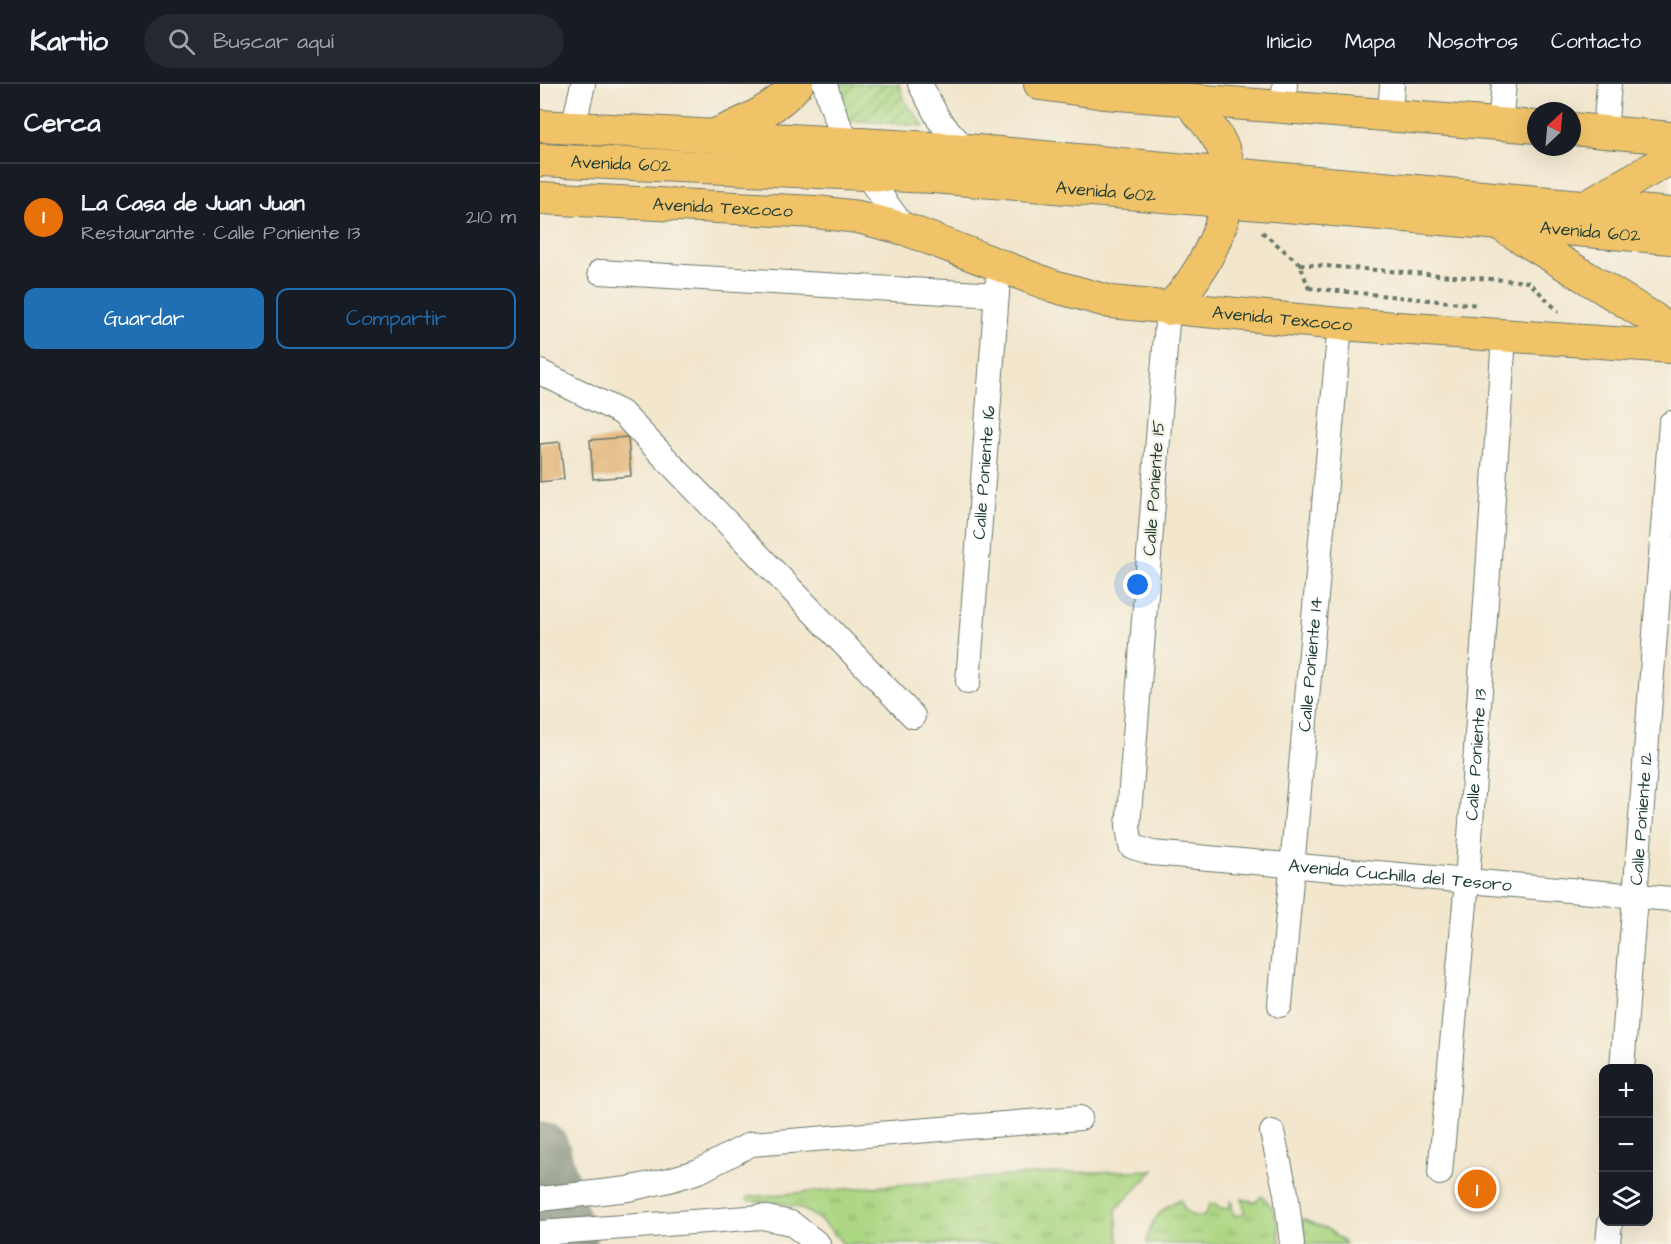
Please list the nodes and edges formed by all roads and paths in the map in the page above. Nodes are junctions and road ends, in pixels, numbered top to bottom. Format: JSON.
{"nodes":[{"id":1,"x":583,"y":84,"type":"edge"},
{"id":2,"x":797,"y":84,"type":"edge"},
{"id":3,"x":825,"y":84,"type":"edge"},
{"id":4,"x":920,"y":84,"type":"edge"},
{"id":5,"x":1040,"y":84,"type":"edge"},
{"id":6,"x":1504,"y":84,"type":"edge"},
{"id":7,"x":1609,"y":84,"type":"edge"},
{"id":8,"x":1106,"y":89,"type":"edge"},
{"id":9,"x":1283,"y":96,"type":"edge"},
{"id":10,"x":1187,"y":99,"type":"junction"},
{"id":11,"x":1391,"y":99,"type":"edge"},
{"id":12,"x":1500,"y":124,"type":"junction"},
{"id":13,"x":550,"y":125,"type":"edge"},
{"id":14,"x":1527,"y":126,"type":"edge"},
{"id":15,"x":1581,"y":130,"type":"edge"},
{"id":16,"x":1605,"y":132,"type":"junction"},
{"id":17,"x":712,"y":136,"type":"junction"},
{"id":18,"x":1671,"y":138,"type":"edge"},
{"id":19,"x":847,"y":144,"type":"junction"},
{"id":20,"x":966,"y":150,"type":"junction"},
{"id":21,"x":1671,"y":159,"type":"edge"},
{"id":22,"x":540,"y":160,"type":"edge"},
{"id":23,"x":864,"y":174,"type":"junction"},
{"id":24,"x":1227,"y":189,"type":"junction"},
{"id":25,"x":540,"y":198,"type":"edge"},
{"id":26,"x":1584,"y":207,"type":"junction"},
{"id":27,"x":1671,"y":214,"type":"edge"},
{"id":28,"x":1500,"y":224,"type":"junction"},
{"id":29,"x":1257,"y":228,"type":"dead end"},
{"id":30,"x":905,"y":229,"type":"junction"},
{"id":31,"x":1671,"y":238,"type":"edge"},
{"id":32,"x":1300,"y":264,"type":"junction"},
{"id":33,"x":600,"y":272,"type":"dead end"},
{"id":34,"x":998,"y":280,"type":"junction"},
{"id":35,"x":1309,"y":288,"type":"junction"},
{"id":36,"x":1488,"y":306,"type":"dead end"},
{"id":37,"x":1168,"y":309,"type":"junction"},
{"id":38,"x":1548,"y":312,"type":"dead end"},
{"id":39,"x":1331,"y":323,"type":"junction"},
{"id":40,"x":1504,"y":336,"type":"junction"},
{"id":41,"x":1671,"y":338,"type":"edge"},
{"id":42,"x":1671,"y":347,"type":"edge"},
{"id":43,"x":540,"y":372,"type":"edge"},
{"id":44,"x":1671,"y":423,"type":"edge"},
{"id":45,"x":968,"y":682,"type":"dead end"},
{"id":46,"x":914,"y":716,"type":"dead end"},
{"id":47,"x":1131,"y":846,"type":"joint"},
{"id":48,"x":1292,"y":867,"type":"junction"},
{"id":49,"x":1467,"y":882,"type":"junction"},
{"id":50,"x":1636,"y":897,"type":"junction"},
{"id":51,"x":1671,"y":899,"type":"edge"},
{"id":52,"x":1280,"y":1005,"type":"dead end"},
{"id":53,"x":1622,"y":1064,"type":"edge"},
{"id":54,"x":1080,"y":1118,"type":"dead end"},
{"id":55,"x":1272,"y":1132,"type":"dead end"},
{"id":56,"x":1440,"y":1173,"type":"dead end"},
{"id":57,"x":540,"y":1186,"type":"edge"},
{"id":58,"x":570,"y":1197,"type":"junction"},
{"id":59,"x":540,"y":1199,"type":"edge"},
{"id":60,"x":1610,"y":1226,"type":"edge"},
{"id":61,"x":540,"y":1233,"type":"edge"},
{"id":62,"x":818,"y":1244,"type":"edge"},
{"id":63,"x":1292,"y":1244,"type":"edge"},
{"id":64,"x":1608,"y":1244,"type":"edge"}],
"edges":[{"from":1,"to":13,"type":"street"},
{"from":2,"to":17,"type":"main road"},
{"from":3,"to":19,"type":"street"},
{"from":4,"to":20,"type":"street"},
{"from":5,"to":8,"type":"main road"},
{"from":6,"to":12,"type":"street"},
{"from":7,"to":16,"type":"street"},
{"from":8,"to":10,"type":"main road"},
{"from":9,"to":10,"type":"main road"},
{"from":9,"to":11,"type":"main road"},
{"from":10,"to":24,"type":"main road"},
{"from":11,"to":12,"type":"main road"},
{"from":12,"to":14,"type":"main road"},
{"from":13,"to":17,"type":"main road","name":"Avenida 602"},
{"from":15,"to":16,"type":"main road"},
{"from":16,"to":18,"type":"main road"},
{"from":17,"to":19,"type":"main road","name":"Avenida 602"},
{"from":19,"to":20,"type":"main road","name":"Avenida 602"},
{"from":19,"to":23,"type":"street"},
{"from":20,"to":24,"type":"main road","name":"Avenida 602"},
{"from":21,"to":26,"type":"main road"},
{"from":22,"to":23,"type":"main road","name":"Avenida 602"},
{"from":23,"to":24,"type":"main road","name":"Avenida 602"},
{"from":23,"to":30,"type":"street"},
{"from":24,"to":26,"type":"main road","name":"Avenida 602"},
{"from":24,"to":28,"type":"main road","name":"Avenida 602"},
{"from":24,"to":37,"type":"main road"},
{"from":25,"to":30,"type":"main road","name":"Avenida Texcoco"},
{"from":26,"to":27,"type":"main road","name":"Avenida 602"},
{"from":28,"to":31,"type":"main road","name":"Avenida 602"},
{"from":28,"to":41,"type":"main road"},
{"from":29,"to":32,"type":"path"},
{"from":30,"to":34,"type":"main road","name":"Avenida Texcoco"},
{"from":32,"to":35,"type":"path"},
{"from":32,"to":38,"type":"path"},
{"from":33,"to":34,"type":"street"},
{"from":34,"to":37,"type":"main road","name":"Avenida Texcoco"},
{"from":34,"to":45,"type":"street","name":"Calle Poniente 16"},
{"from":35,"to":36,"type":"path"},
{"from":35,"to":39,"type":"path"},
{"from":37,"to":39,"type":"main road","name":"Avenida Texcoco"},
{"from":37,"to":47,"type":"street","name":"Calle Poniente 15"},
{"from":39,"to":40,"type":"main road","name":"Avenida Texcoco"},
{"from":39,"to":48,"type":"street","name":"Calle Poniente 14"},
{"from":40,"to":42,"type":"main road","name":"Avenida Texcoco"},
{"from":40,"to":49,"type":"street","name":"Calle Poniente 13"},
{"from":43,"to":46,"type":"street"},
{"from":44,"to":50,"type":"street","name":"Calle Poniente 12"},
{"from":47,"to":48,"type":"street","name":"Avenida Cuchilla del Tesoro"},
{"from":48,"to":49,"type":"street","name":"Avenida Cuchilla del Tesoro"},
{"from":48,"to":52,"type":"street","name":"Calle Poniente 14"},
{"from":49,"to":50,"type":"street","name":"Avenida Cuchilla del Tesoro"},
{"from":49,"to":56,"type":"street","name":"Calle Poniente 13"},
{"from":50,"to":51,"type":"street","name":"Avenida Cuchilla del Tesoro"},
{"from":50,"to":53,"type":"street","name":"Calle Poniente 12"},
{"from":54,"to":58,"type":"street"},
{"from":55,"to":63,"type":"street"},
{"from":57,"to":58,"type":"street"},
{"from":58,"to":59,"type":"street"},
{"from":60,"to":64,"type":"street"},
{"from":61,"to":62,"type":"street"}]}
